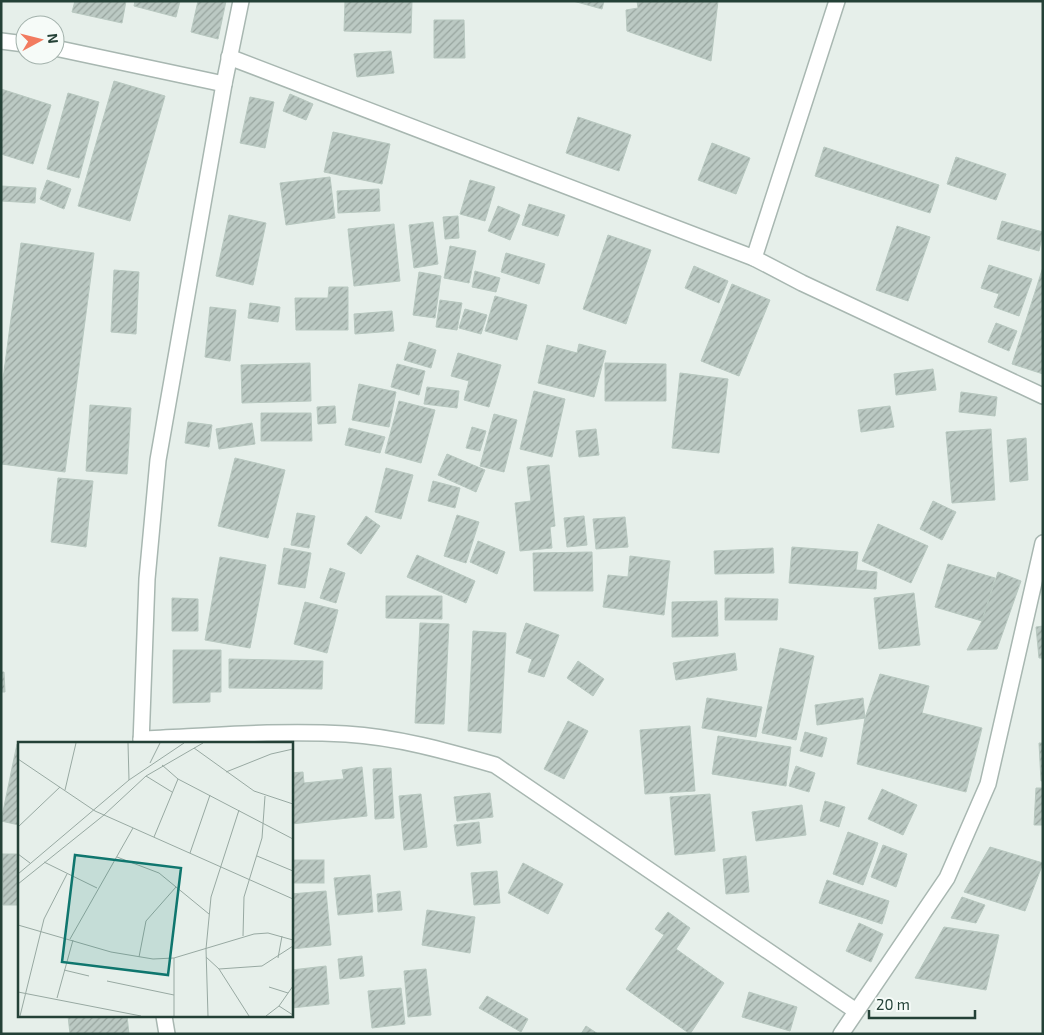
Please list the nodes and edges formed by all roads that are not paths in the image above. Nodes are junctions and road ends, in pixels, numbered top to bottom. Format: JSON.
{"nodes":[{"id":1,"x":242,"y":1,"type":"edge"},
{"id":2,"x":837,"y":1,"type":"edge"},
{"id":3,"x":1,"y":41,"type":"edge"},
{"id":4,"x":15,"y":43,"type":"edge"},
{"id":5,"x":65,"y":50,"type":"edge"},
{"id":6,"x":229,"y":57,"type":"junction"},
{"id":7,"x":224,"y":84,"type":"junction"},
{"id":8,"x":754,"y":258,"type":"junction"},
{"id":9,"x":1043,"y":396,"type":"edge"},
{"id":10,"x":1043,"y":543,"type":"edge"},
{"id":11,"x":141,"y":741,"type":"edge"},
{"id":12,"x":856,"y":1011,"type":"junction"},
{"id":13,"x":164,"y":1018,"type":"edge"},
{"id":14,"x":167,"y":1034,"type":"edge"},
{"id":15,"x":841,"y":1034,"type":"edge"}],
"edges":[{"from":1,"to":6,"type":"street"},
{"from":2,"to":8,"type":"street"},
{"from":3,"to":4,"type":"street"},
{"from":5,"to":7,"type":"street"},
{"from":6,"to":7,"type":"street"},
{"from":6,"to":8,"type":"street"},
{"from":7,"to":11,"type":"street"},
{"from":8,"to":9,"type":"street"},
{"from":10,"to":12,"type":"street"},
{"from":11,"to":12,"type":"street"},
{"from":12,"to":15,"type":"street"},
{"from":13,"to":14,"type":"street"}]}
